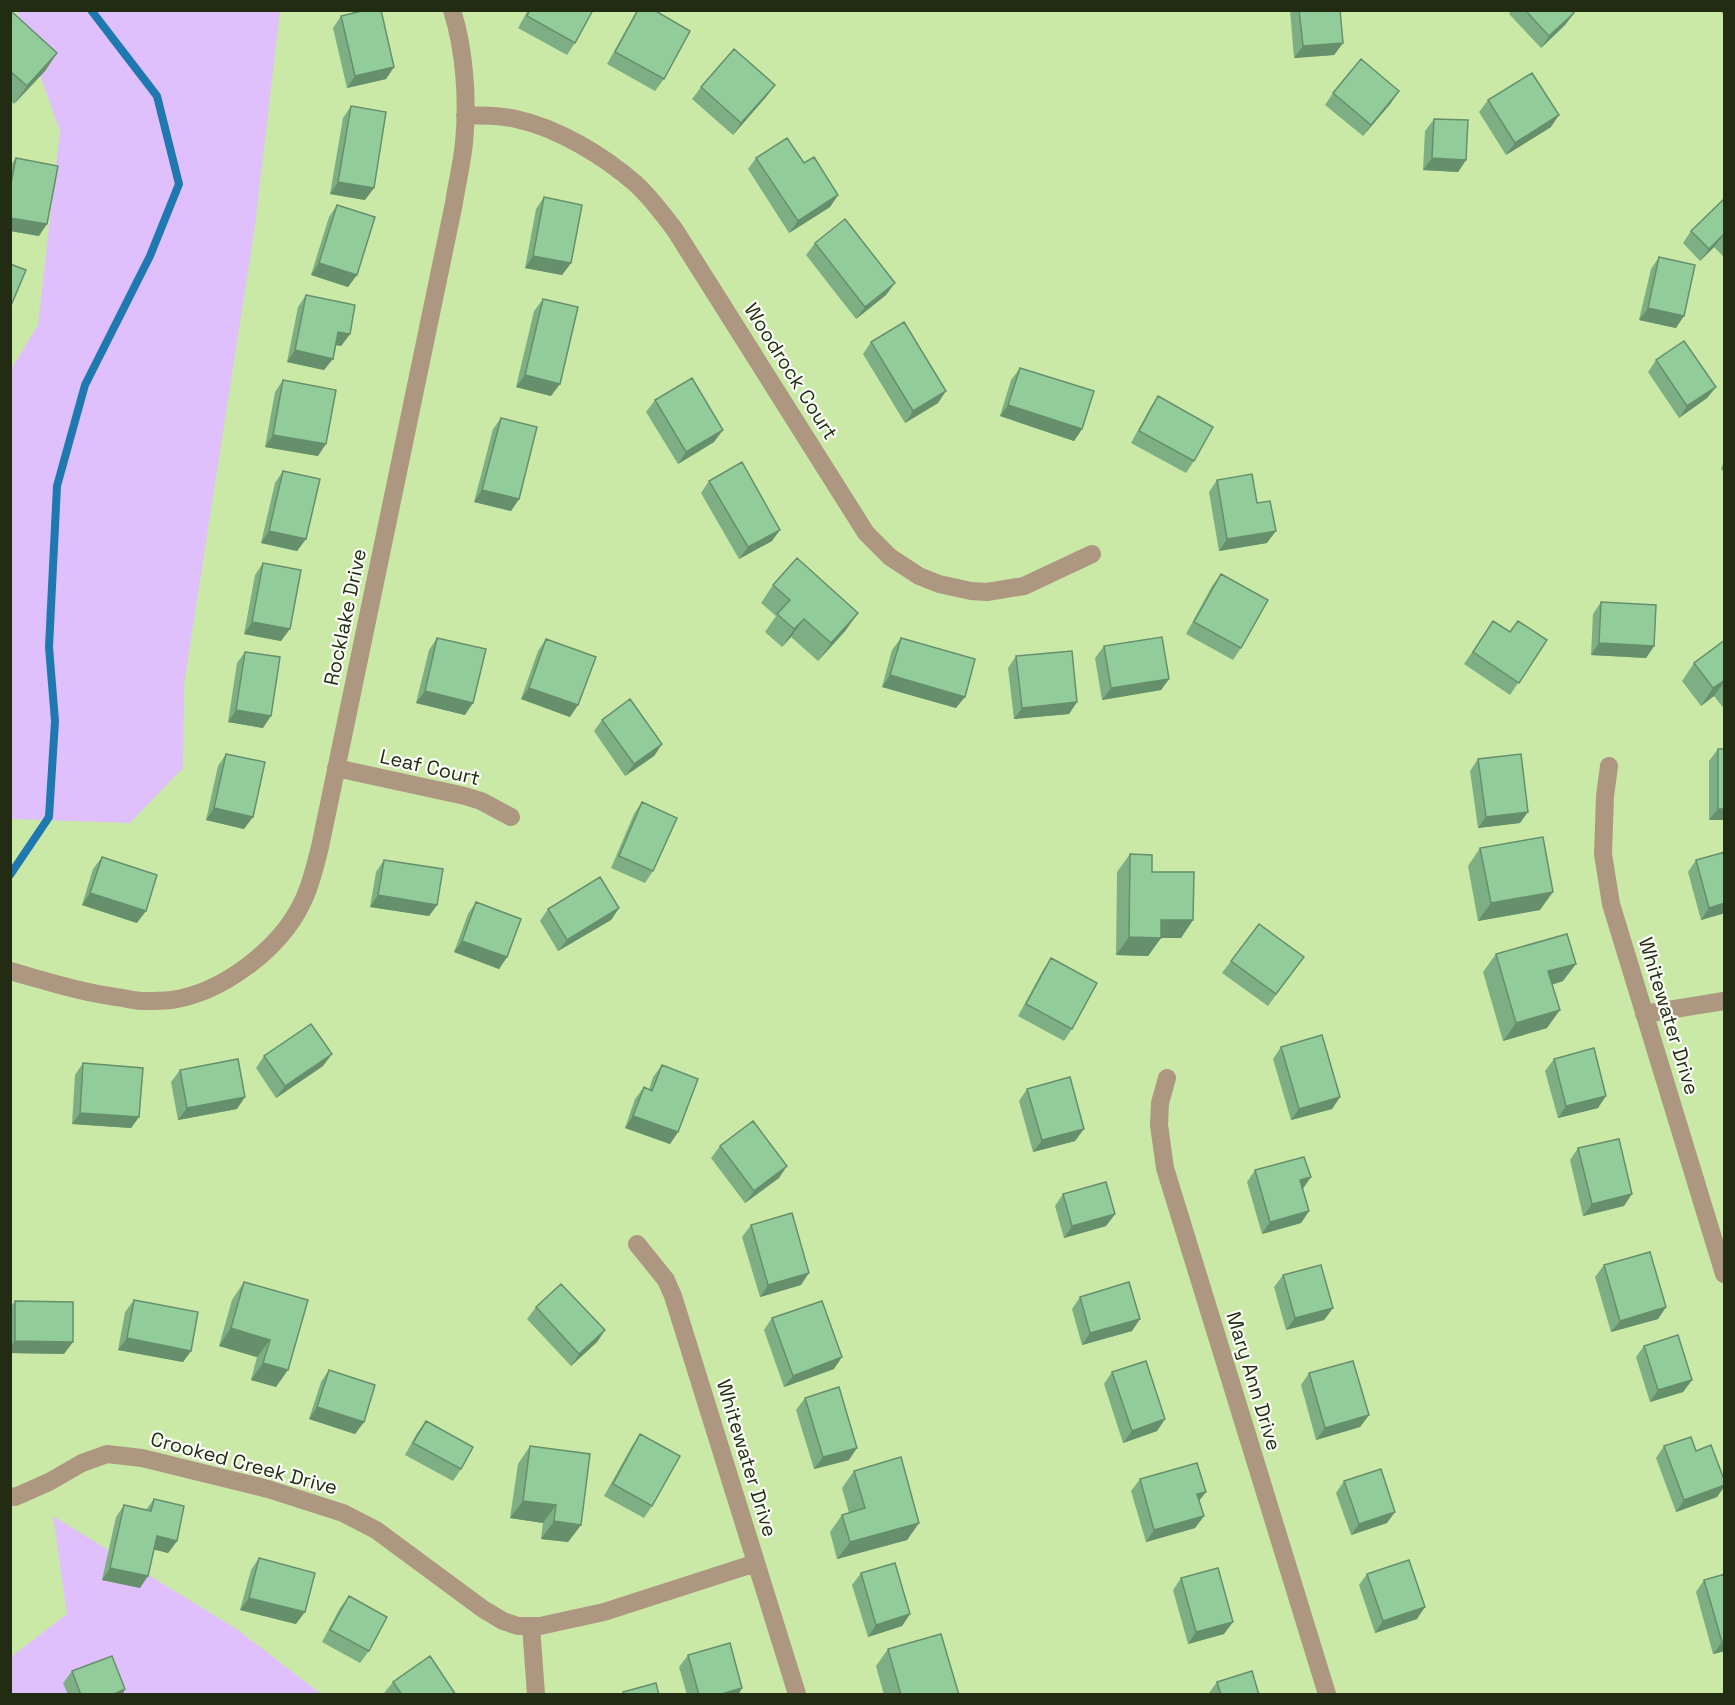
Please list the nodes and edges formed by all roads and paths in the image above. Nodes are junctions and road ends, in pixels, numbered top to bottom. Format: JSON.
{"nodes":[{"id":1,"x":452,"y":10,"type":"edge"},
{"id":2,"x":465,"y":115,"type":"junction"},
{"id":3,"x":1092,"y":554,"type":"dead end"},
{"id":4,"x":1609,"y":766,"type":"dead end"},
{"id":5,"x":336,"y":768,"type":"junction"},
{"id":6,"x":511,"y":817,"type":"dead end"},
{"id":7,"x":10,"y":971,"type":"edge"},
{"id":8,"x":1725,"y":1001,"type":"edge"},
{"id":9,"x":1644,"y":1014,"type":"junction"},
{"id":10,"x":1167,"y":1078,"type":"dead end"},
{"id":11,"x":637,"y":1244,"type":"dead end"},
{"id":12,"x":1725,"y":1274,"type":"edge"},
{"id":13,"x":10,"y":1496,"type":"edge"},
{"id":14,"x":756,"y":1563,"type":"junction"},
{"id":15,"x":531,"y":1626,"type":"junction"},
{"id":16,"x":536,"y":1695,"type":"edge"},
{"id":17,"x":797,"y":1695,"type":"edge"},
{"id":18,"x":1327,"y":1695,"type":"edge"}],
"edges":[{"from":1,"to":2,"type":"street","name":"Rocklake Drive"},
{"from":2,"to":3,"type":"street","name":"Woodrock Court"},
{"from":2,"to":5,"type":"street","name":"Rocklake Drive"},
{"from":4,"to":9,"type":"street","name":"Whitewater Drive"},
{"from":5,"to":6,"type":"street","name":"Leaf Court"},
{"from":5,"to":7,"type":"street","name":"Rocklake Drive"},
{"from":8,"to":9,"type":"street"},
{"from":9,"to":12,"type":"street","name":"Whitewater Drive"},
{"from":10,"to":18,"type":"street","name":"Mary Ann Drive"},
{"from":11,"to":14,"type":"street","name":"Whitewater Drive"},
{"from":13,"to":15,"type":"street","name":"Crooked Creek Drive"},
{"from":14,"to":15,"type":"street","name":"Crooked Creek Drive"},
{"from":14,"to":17,"type":"street","name":"Whitewater Drive"},
{"from":15,"to":16,"type":"street"}]}
